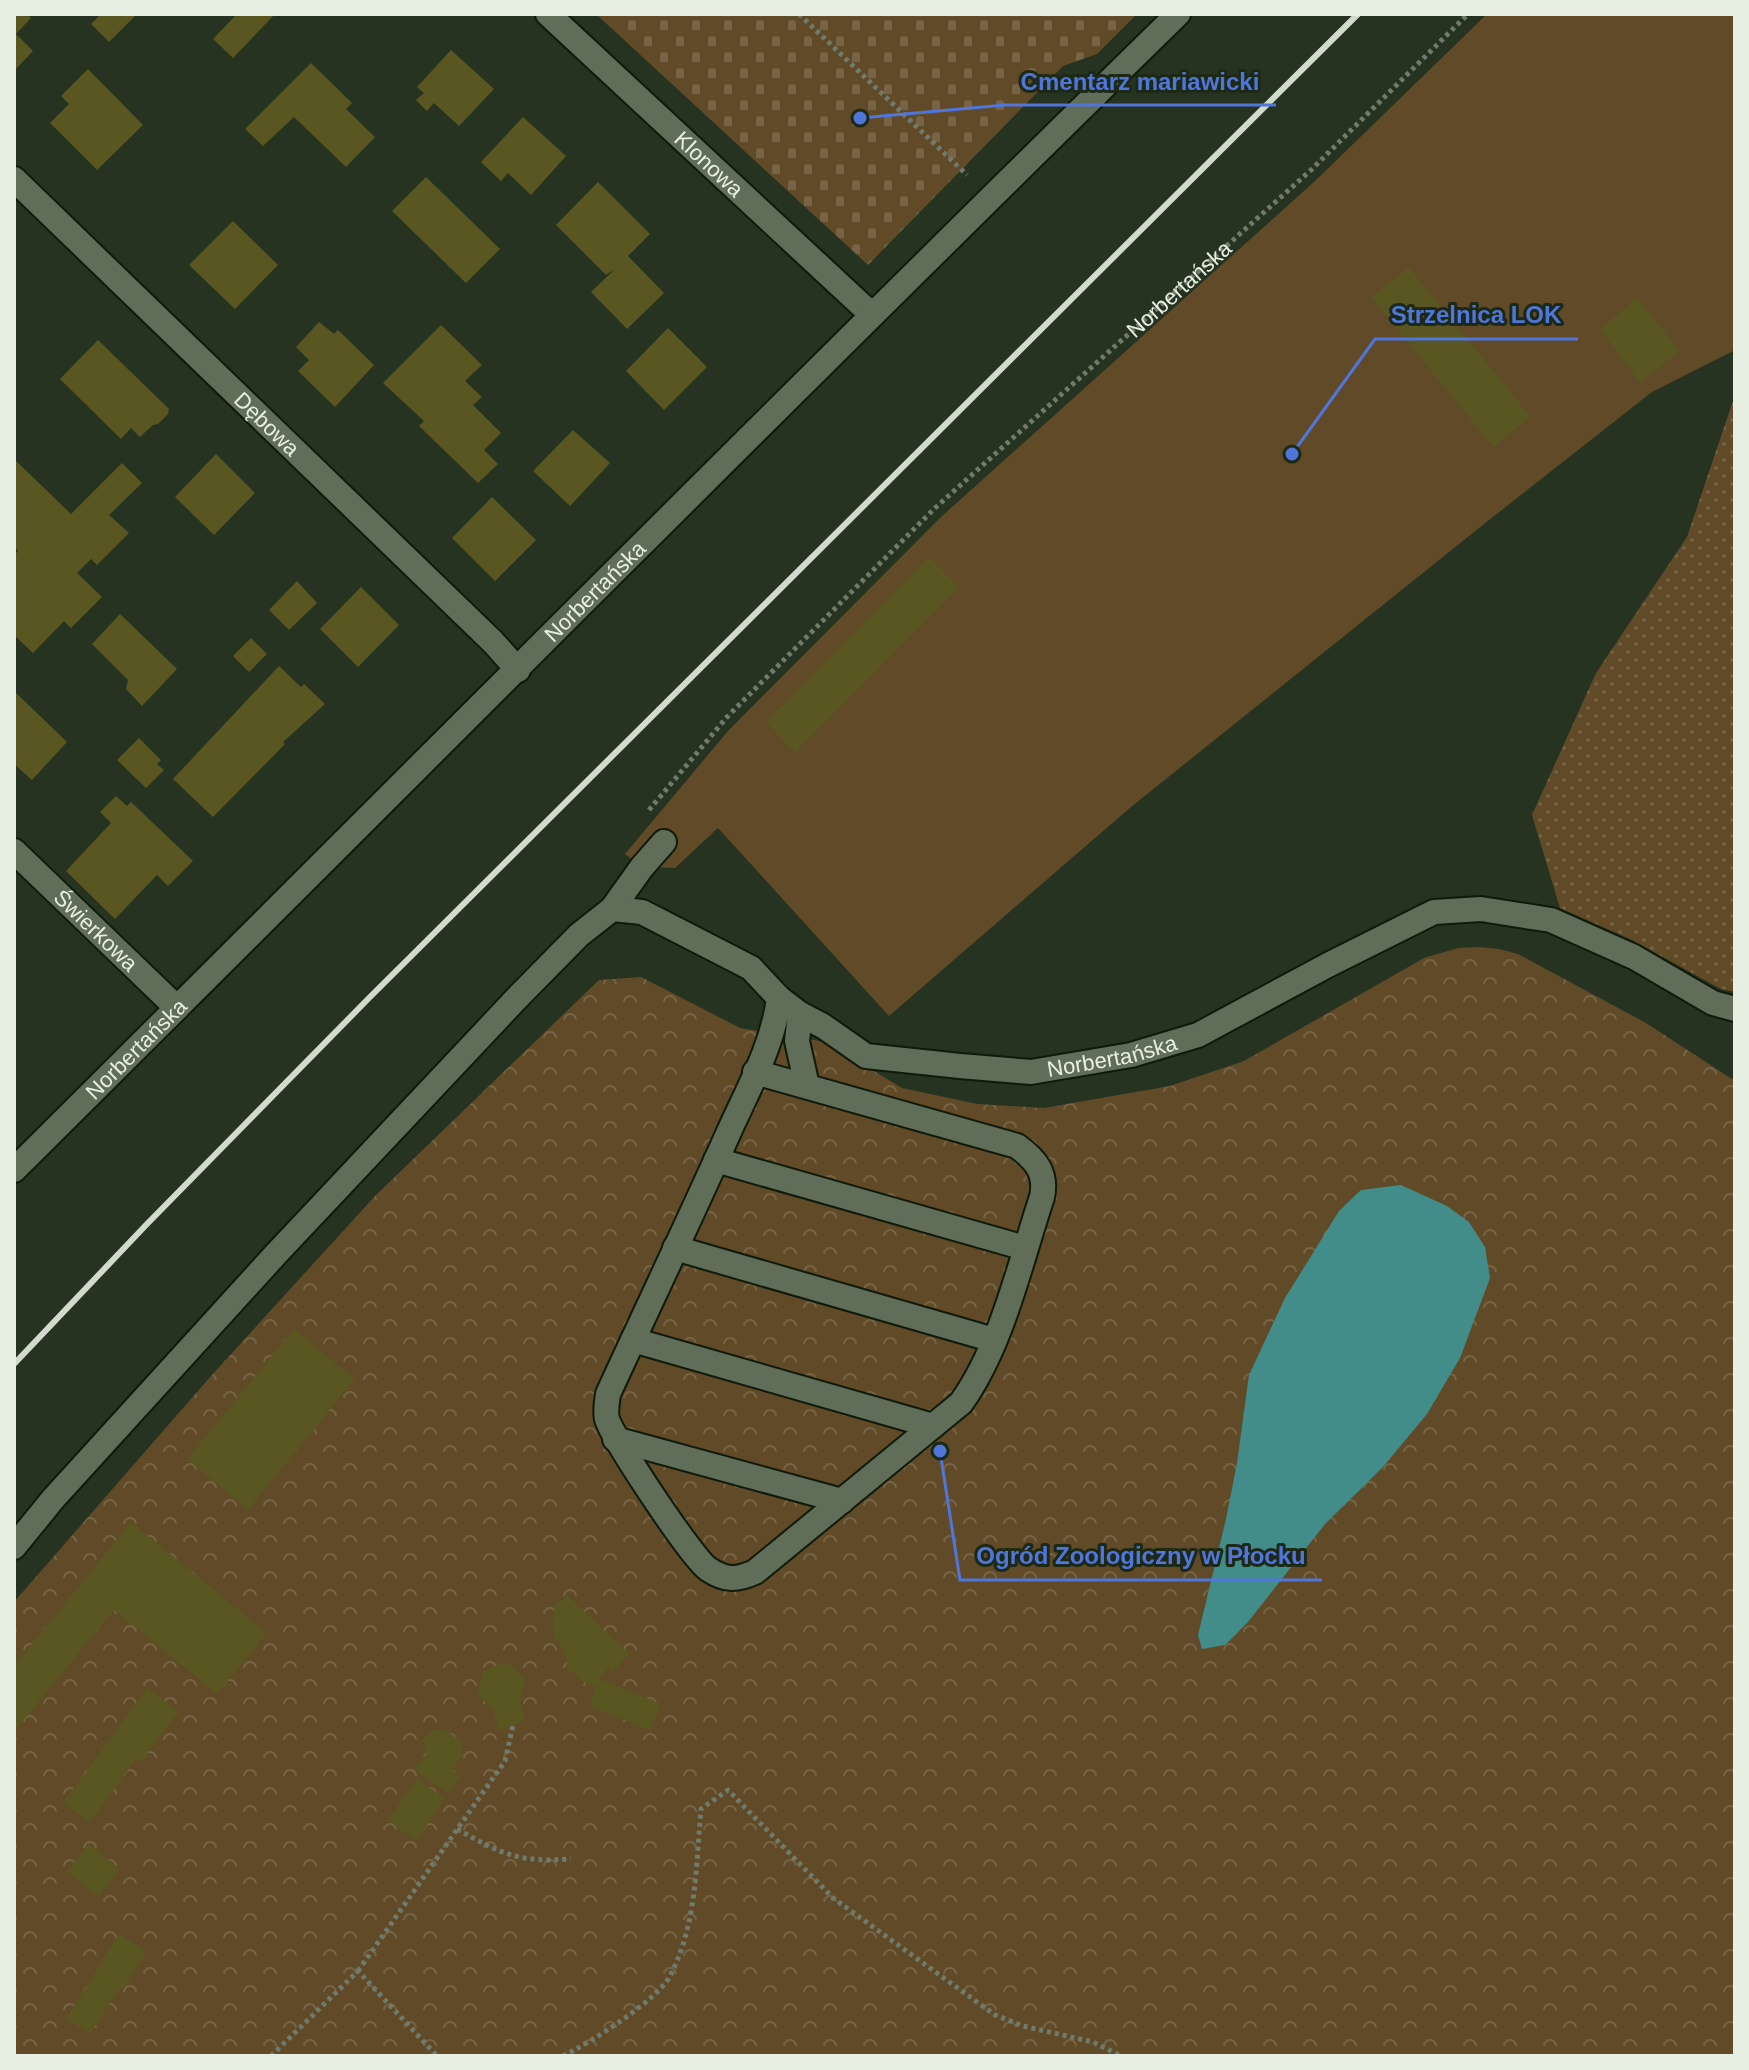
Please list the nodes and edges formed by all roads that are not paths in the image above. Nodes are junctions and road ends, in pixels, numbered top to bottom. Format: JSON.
{"nodes":[{"id":1,"x":548,"y":14,"type":"edge"},
{"id":2,"x":1178,"y":14,"type":"edge"},
{"id":3,"x":14,"y":179,"type":"edge"},
{"id":4,"x":871,"y":314,"type":"junction"},
{"id":5,"x":518,"y":670,"type":"junction"},
{"id":6,"x":664,"y":842,"type":"dead end"},
{"id":7,"x":14,"y":851,"type":"edge"},
{"id":8,"x":612,"y":909,"type":"junction"},
{"id":9,"x":779,"y":998,"type":"junction"},
{"id":10,"x":177,"y":1008,"type":"junction"},
{"id":11,"x":1735,"y":1009,"type":"edge"},
{"id":12,"x":800,"y":1014,"type":"junction"},
{"id":13,"x":755,"y":1072,"type":"junction"},
{"id":14,"x":807,"y":1086,"type":"junction"},
{"id":15,"x":716,"y":1160,"type":"junction"},
{"id":16,"x":14,"y":1170,"type":"edge"},
{"id":17,"x":675,"y":1248,"type":"junction"},
{"id":18,"x":1025,"y":1248,"type":"junction"},
{"id":19,"x":633,"y":1340,"type":"junction"},
{"id":20,"x":994,"y":1340,"type":"junction"},
{"id":21,"x":933,"y":1426,"type":"junction"},
{"id":22,"x":615,"y":1439,"type":"junction"},
{"id":23,"x":842,"y":1501,"type":"junction"},
{"id":24,"x":14,"y":1547,"type":"edge"}],
"edges":[{"from":1,"to":4,"type":"street","name":"Klonowa"},
{"from":2,"to":4,"type":"street","name":"Norbertańska"},
{"from":3,"to":5,"type":"street","name":"Dębowa"},
{"from":4,"to":5,"type":"street","name":"Norbertańska"},
{"from":5,"to":10,"type":"street","name":"Norbertańska"},
{"from":6,"to":8,"type":"street"},
{"from":7,"to":10,"type":"street","name":"Świerkowa"},
{"from":8,"to":9,"type":"street","name":"Norbertańska"},
{"from":8,"to":24,"type":"street"},
{"from":9,"to":12,"type":"street","name":"Norbertańska"},
{"from":9,"to":13,"type":"street"},
{"from":10,"to":16,"type":"street","name":"Norbertańska"},
{"from":11,"to":12,"type":"street","name":"Norbertańska"},
{"from":12,"to":14,"type":"street"},
{"from":13,"to":14,"type":"street"},
{"from":13,"to":15,"type":"street"},
{"from":14,"to":18,"type":"street"},
{"from":15,"to":17,"type":"street"},
{"from":15,"to":18,"type":"street"},
{"from":17,"to":19,"type":"street"},
{"from":17,"to":20,"type":"street"},
{"from":18,"to":20,"type":"street"},
{"from":19,"to":21,"type":"street"},
{"from":19,"to":22,"type":"street"},
{"from":20,"to":21,"type":"street"},
{"from":21,"to":23,"type":"street"},
{"from":22,"to":23,"type":"street"},
{"from":22,"to":23,"type":"street"}]}
